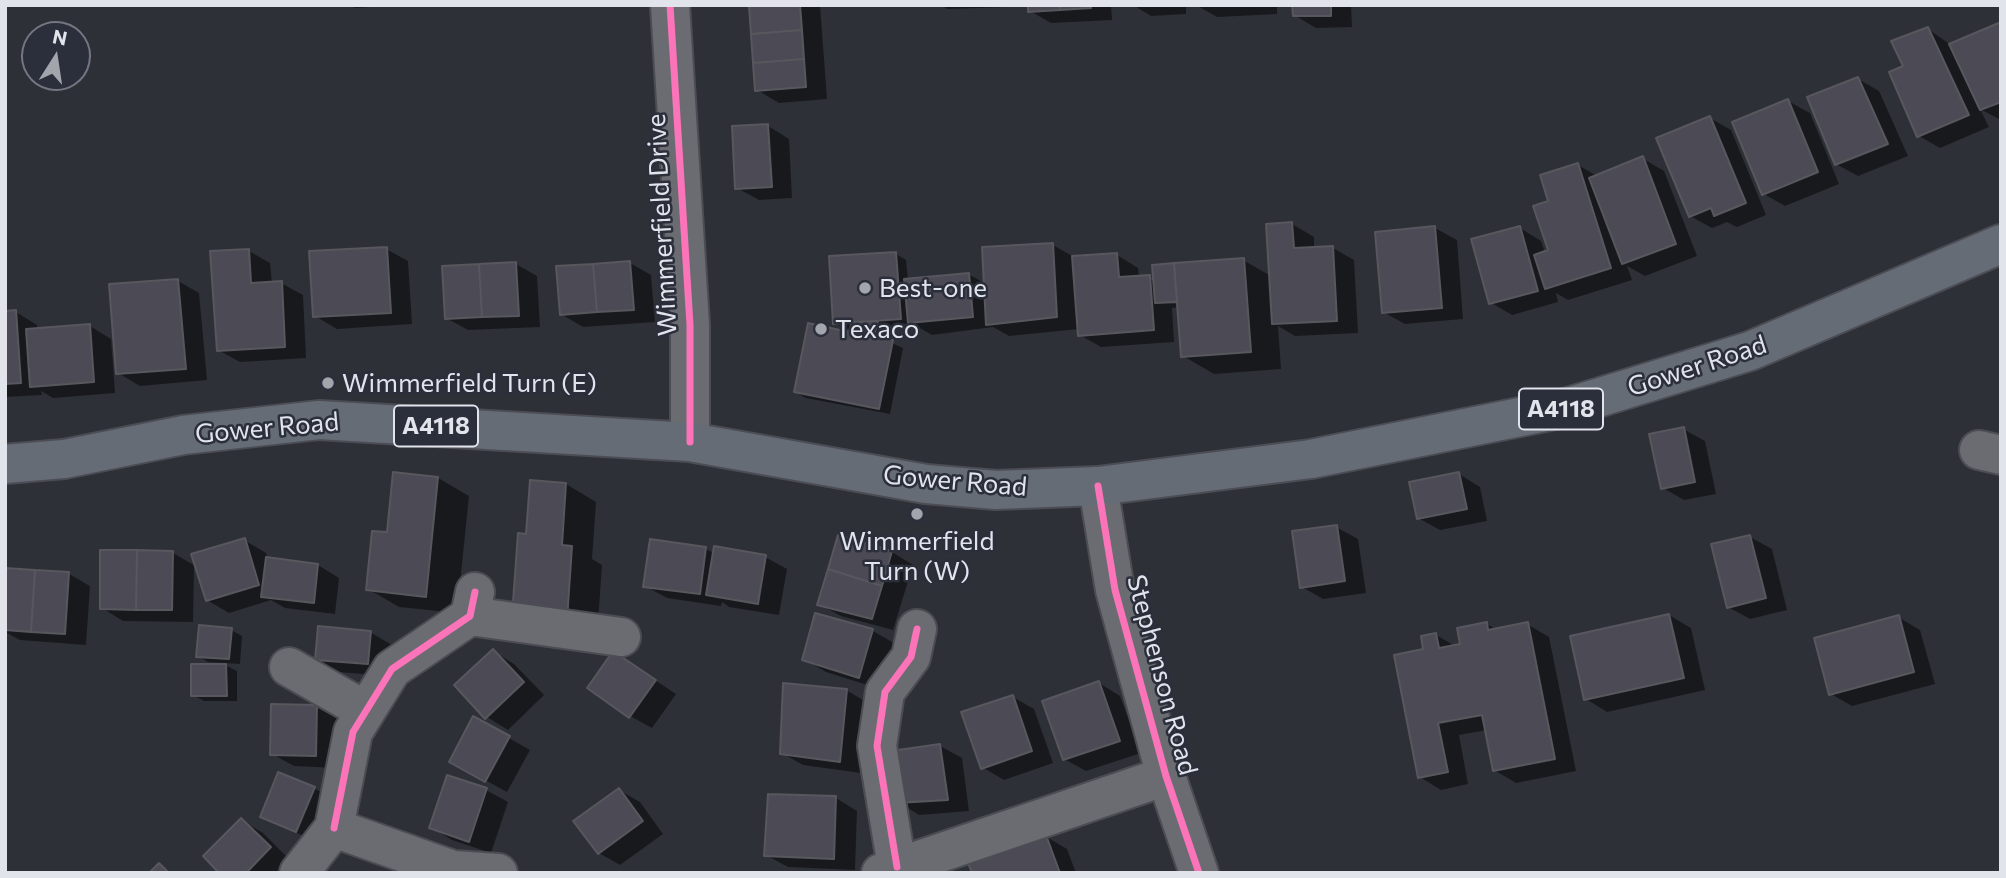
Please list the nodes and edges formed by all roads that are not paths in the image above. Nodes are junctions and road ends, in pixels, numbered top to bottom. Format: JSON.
{"nodes":[{"id":1,"x":670,"y":5,"type":"edge"},
{"id":2,"x":2001,"y":244,"type":"edge"},
{"id":3,"x":690,"y":442,"type":"junction"},
{"id":4,"x":5,"y":464,"type":"edge"},
{"id":5,"x":1098,"y":486,"type":"junction"},
{"id":6,"x":917,"y":629,"type":"dead end"},
{"id":7,"x":621,"y":637,"type":"dead end"},
{"id":8,"x":289,"y":667,"type":"dead end"},
{"id":9,"x":366,"y":711,"type":"junction"},
{"id":10,"x":1166,"y":776,"type":"junction"},
{"id":11,"x":334,"y":828,"type":"junction"},
{"id":12,"x":889,"y":870,"type":"edge"},
{"id":13,"x":299,"y":873,"type":"edge"},
{"id":14,"x":498,"y":873,"type":"edge"},
{"id":15,"x":1199,"y":873,"type":"edge"}],
"edges":[{"from":1,"to":3,"type":"street","name":"Wimmerfield Drive"},
{"from":2,"to":5,"type":"main road","name":"Gower Road","number":"A4118"},
{"from":3,"to":4,"type":"main road","name":"Gower Road","number":"A4118"},
{"from":3,"to":5,"type":"main road","name":"Gower Road","number":"A4118"},
{"from":5,"to":10,"type":"street","name":"Stephenson Road"},
{"from":6,"to":12,"type":"street"},
{"from":7,"to":9,"type":"street"},
{"from":8,"to":9,"type":"street"},
{"from":9,"to":11,"type":"street"},
{"from":10,"to":12,"type":"street"},
{"from":10,"to":15,"type":"street","name":"Stephenson Road"},
{"from":11,"to":13,"type":"street"},
{"from":11,"to":14,"type":"street"}]}
